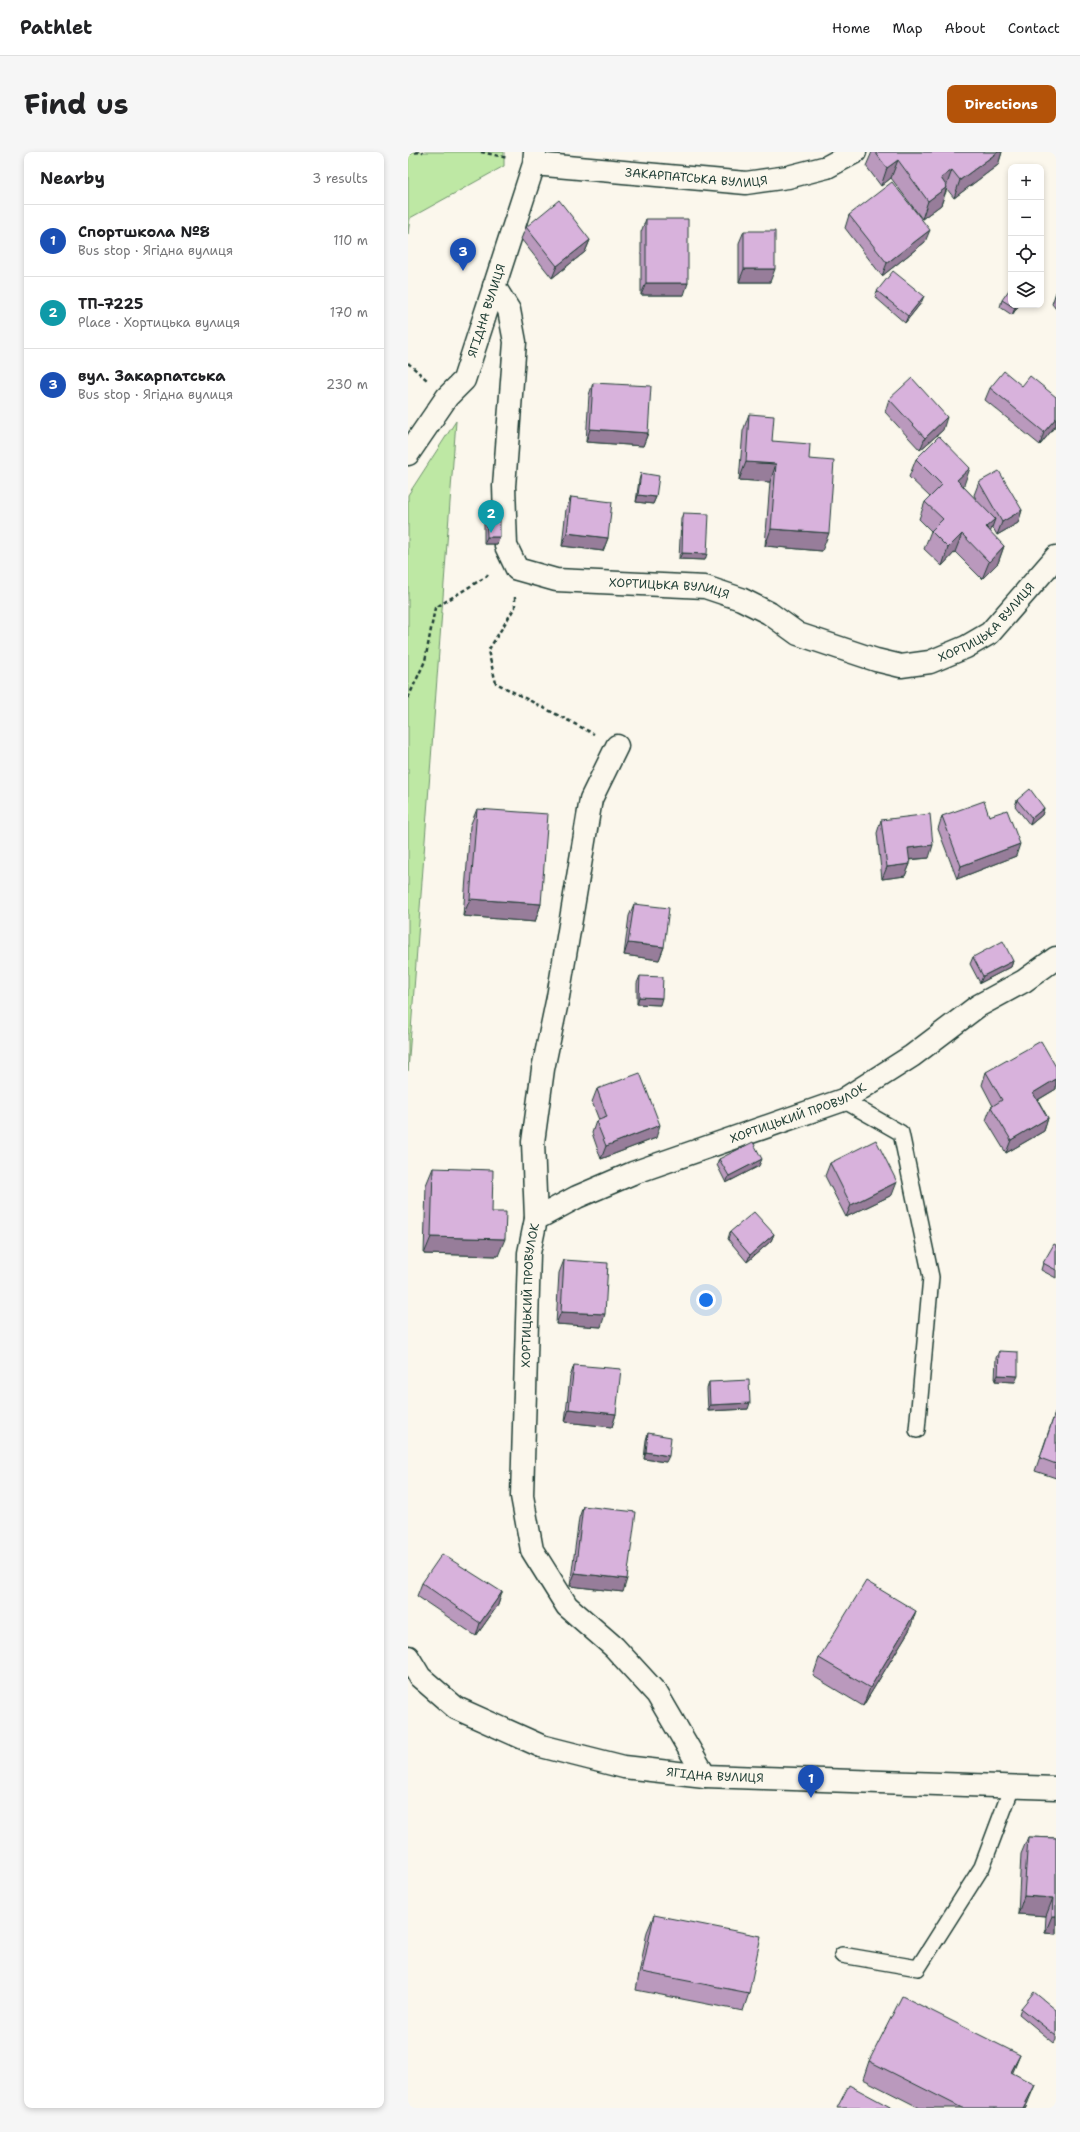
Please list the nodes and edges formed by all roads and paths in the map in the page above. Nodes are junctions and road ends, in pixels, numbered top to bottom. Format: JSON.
{"nodes":[{"id":1,"x":423,"y":152,"type":"edge"},
{"id":2,"x":855,"y":152,"type":"edge"},
{"id":3,"x":408,"y":153,"type":"edge"},
{"id":4,"x":534,"y":158,"type":"edge"},
{"id":5,"x":494,"y":286,"type":"junction"},
{"id":6,"x":408,"y":454,"type":"edge"},
{"id":7,"x":506,"y":546,"type":"junction"},
{"id":8,"x":1056,"y":557,"type":"edge"},
{"id":9,"x":515,"y":607,"type":"dead end"},
{"id":10,"x":408,"y":698,"type":"edge"},
{"id":11,"x":617,"y":746,"type":"joint"},
{"id":12,"x":1056,"y":958,"type":"edge"},
{"id":13,"x":843,"y":1100,"type":"junction"},
{"id":14,"x":536,"y":1219,"type":"junction"},
{"id":15,"x":917,"y":1430,"type":"dead end"},
{"id":16,"x":408,"y":1657,"type":"edge"},
{"id":17,"x":705,"y":1776,"type":"junction"},
{"id":18,"x":1012,"y":1787,"type":"junction"},
{"id":19,"x":1056,"y":1788,"type":"edge"},
{"id":20,"x":842,"y":1955,"type":"dead end"}],
"edges":[{"from":1,"to":3,"type":"path"},
{"from":2,"to":4,"type":"street","name":"ЗАКАРПАТСЬКА ВУЛИЦЯ"},
{"from":4,"to":5,"type":"street","name":"ЯГІДНА ВУЛИЦЯ"},
{"from":5,"to":6,"type":"street","name":"ЯГІДНА ВУЛИЦЯ"},
{"from":5,"to":7,"type":"street","name":"ХОРТИЦЬКА ВУЛИЦЯ"},
{"from":7,"to":8,"type":"street","name":"ХОРТИЦЬКА ВУЛИЦЯ"},
{"from":7,"to":10,"type":"path"},
{"from":9,"to":11,"type":"path"},
{"from":11,"to":14,"type":"street"},
{"from":12,"to":13,"type":"street","name":"ХОРТИЦЬКИЙ ПРОВУЛОК"},
{"from":13,"to":14,"type":"street","name":"ХОРТИЦЬКИЙ ПРОВУЛОК"},
{"from":13,"to":15,"type":"lane"},
{"from":14,"to":17,"type":"street","name":"ХОРТИЦЬКИЙ ПРОВУЛОК"},
{"from":16,"to":17,"type":"street","name":"ЯГІДНА ВУЛИЦЯ"},
{"from":17,"to":18,"type":"street","name":"ЯГІДНА ВУЛИЦЯ"},
{"from":18,"to":19,"type":"street","name":"ЯГІДНА ВУЛИЦЯ"},
{"from":18,"to":20,"type":"lane"}]}
